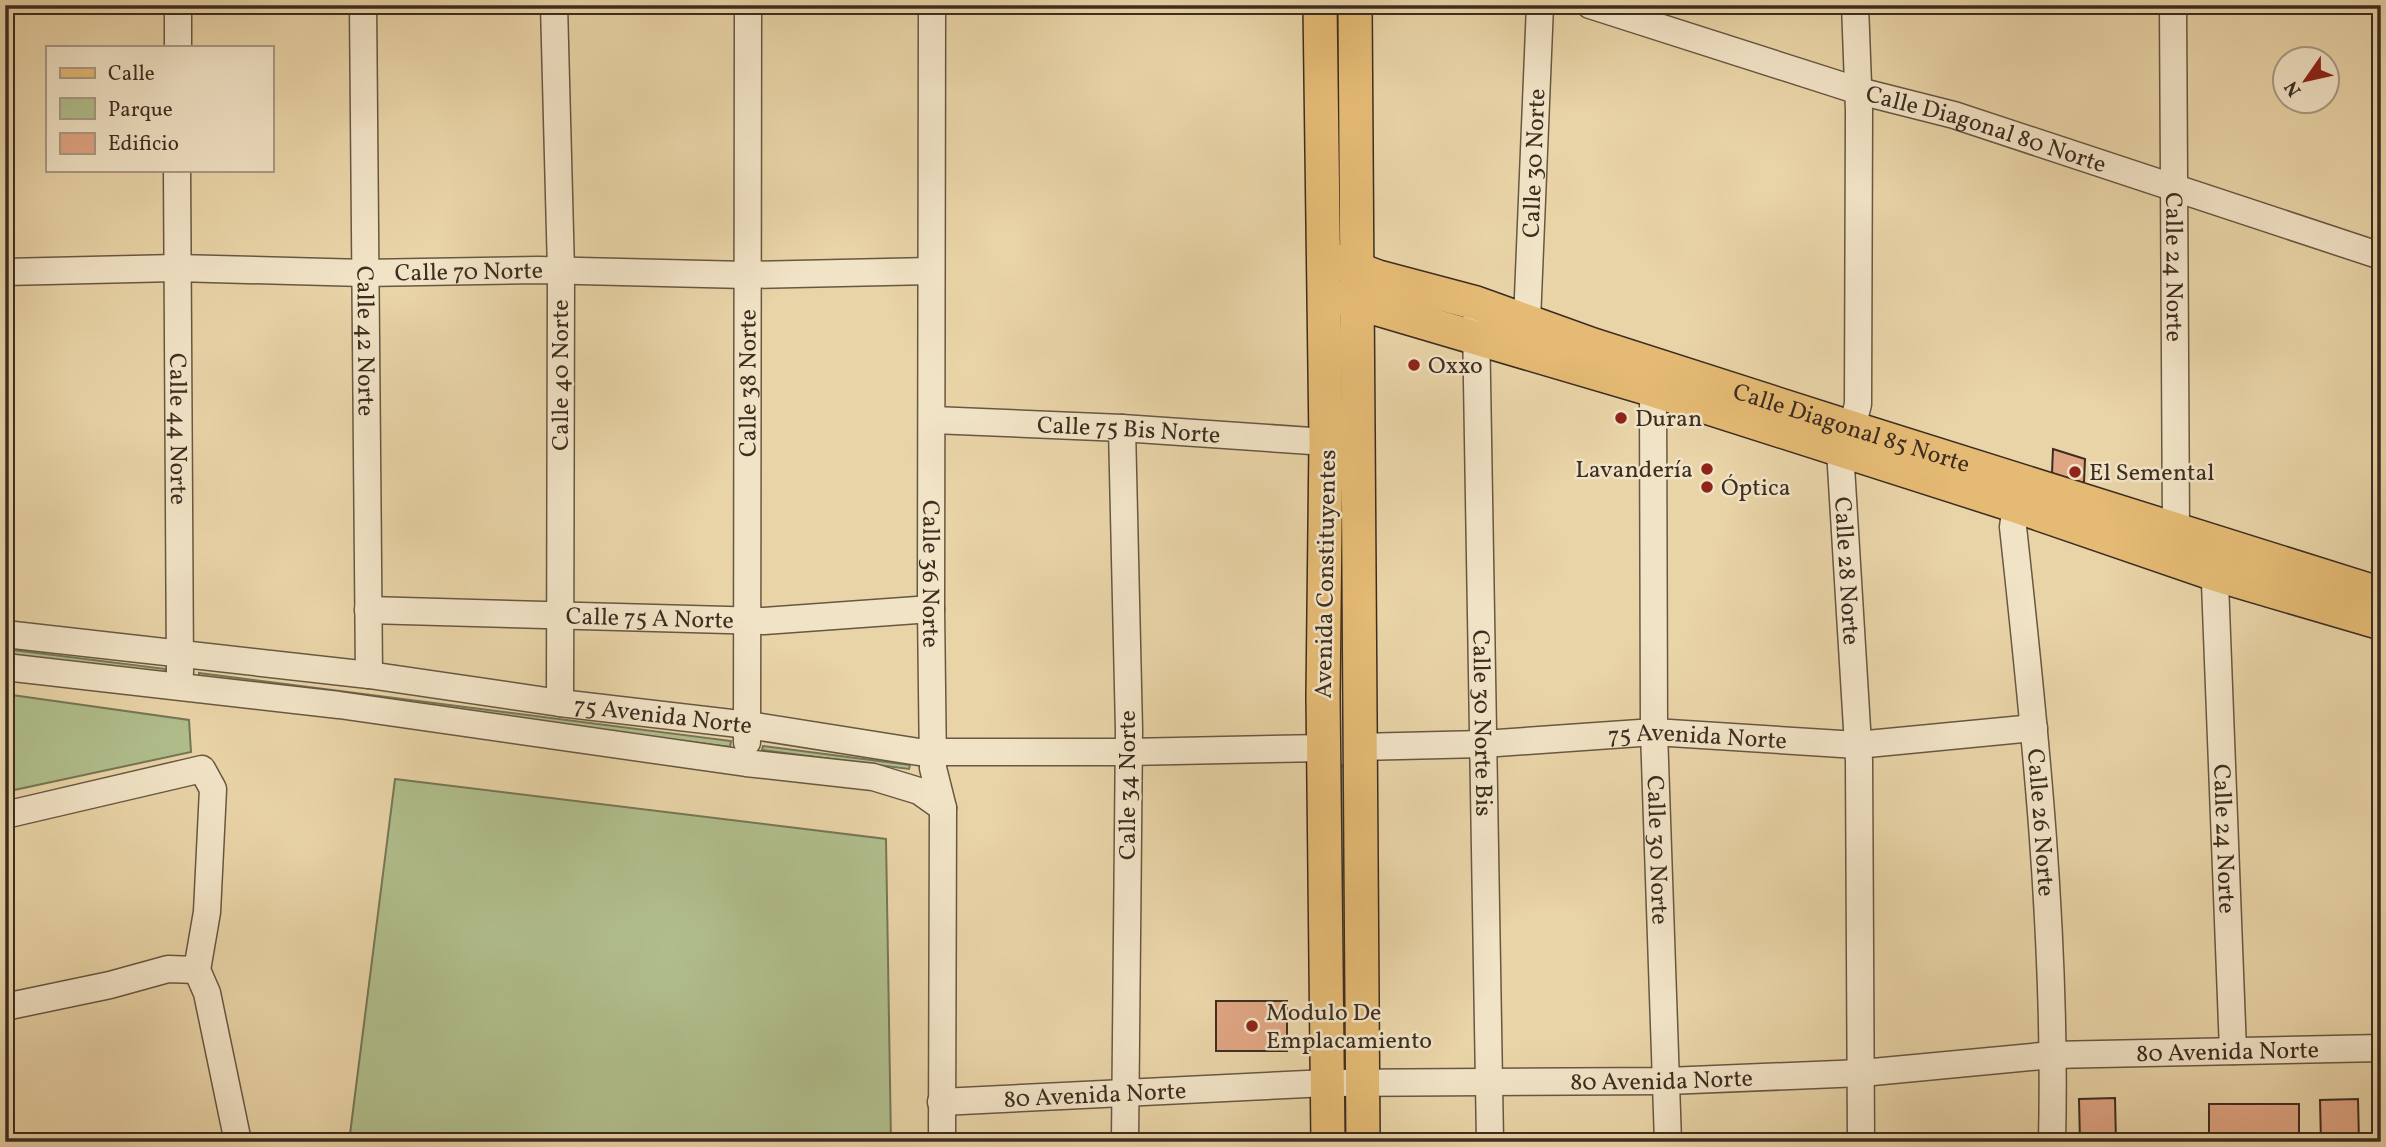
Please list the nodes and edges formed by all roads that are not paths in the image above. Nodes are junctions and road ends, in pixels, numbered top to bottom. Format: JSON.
{"nodes":[{"id":1,"x":178,"y":5,"type":"edge"},
{"id":2,"x":363,"y":5,"type":"edge"},
{"id":3,"x":554,"y":5,"type":"edge"},
{"id":4,"x":748,"y":5,"type":"edge"},
{"id":5,"x":932,"y":5,"type":"edge"},
{"id":6,"x":1320,"y":5,"type":"edge"},
{"id":7,"x":1355,"y":5,"type":"edge"},
{"id":8,"x":1541,"y":5,"type":"edge"},
{"id":9,"x":1590,"y":5,"type":"edge"},
{"id":10,"x":1855,"y":5,"type":"edge"},
{"id":11,"x":2173,"y":5,"type":"edge"},
{"id":12,"x":178,"y":46,"type":"edge"},
{"id":13,"x":1859,"y":91,"type":"junction"},
{"id":14,"x":177,"y":172,"type":"edge"},
{"id":15,"x":2174,"y":188,"type":"junction"},
{"id":16,"x":2381,"y":256,"type":"edge"},
{"id":17,"x":1324,"y":257,"type":"junction"},
{"id":18,"x":1356,"y":267,"type":"junction"},
{"id":19,"x":176,"y":268,"type":"junction"},
{"id":20,"x":561,"y":271,"type":"junction"},
{"id":21,"x":931,"y":271,"type":"junction"},
{"id":22,"x":5,"y":272,"type":"edge"},
{"id":23,"x":364,"y":273,"type":"junction"},
{"id":24,"x":746,"y":275,"type":"junction"},
{"id":25,"x":1325,"y":292,"type":"junction"},
{"id":26,"x":1356,"y":303,"type":"junction"},
{"id":27,"x":1476,"y":303,"type":"junction"},
{"id":28,"x":1527,"y":321,"type":"junction"},
{"id":29,"x":1477,"y":337,"type":"junction"},
{"id":30,"x":1653,"y":390,"type":"junction"},
{"id":31,"x":933,"y":420,"type":"junction"},
{"id":32,"x":1122,"y":428,"type":"junction"},
{"id":33,"x":1846,"y":439,"type":"junction"},
{"id":34,"x":1326,"y":442,"type":"junction"},
{"id":35,"x":2016,"y":506,"type":"junction"},
{"id":36,"x":2176,"y":530,"type":"junction"},
{"id":37,"x":2214,"y":558,"type":"junction"},
{"id":38,"x":2381,"y":594,"type":"edge"},
{"id":39,"x":931,"y":609,"type":"junction"},
{"id":40,"x":368,"y":610,"type":"junction"},
{"id":41,"x":560,"y":615,"type":"junction"},
{"id":42,"x":747,"y":620,"type":"junction"},
{"id":43,"x":2381,"y":623,"type":"edge"},
{"id":44,"x":5,"y":634,"type":"edge"},
{"id":45,"x":181,"y":655,"type":"junction"},
{"id":46,"x":5,"y":667,"type":"edge"},
{"id":47,"x":369,"y":675,"type":"junction"},
{"id":48,"x":179,"y":687,"type":"junction"},
{"id":49,"x":560,"y":703,"type":"junction"},
{"id":50,"x":748,"y":725,"type":"junction"},
{"id":51,"x":2034,"y":727,"type":"junction"},
{"id":52,"x":1654,"y":732,"type":"junction"},
{"id":53,"x":1483,"y":744,"type":"junction"},
{"id":54,"x":1857,"y":746,"type":"junction"},
{"id":55,"x":1358,"y":747,"type":"junction"},
{"id":56,"x":1324,"y":748,"type":"junction"},
{"id":57,"x":1128,"y":752,"type":"junction"},
{"id":58,"x":934,"y":753,"type":"junction"},
{"id":59,"x":746,"y":763,"type":"junction"},
{"id":60,"x":943,"y":808,"type":"junction"},
{"id":61,"x":5,"y":815,"type":"edge"},
{"id":62,"x":197,"y":970,"type":"junction"},
{"id":63,"x":5,"y":1007,"type":"edge"},
{"id":64,"x":2381,"y":1048,"type":"edge"},
{"id":65,"x":2233,"y":1051,"type":"junction"},
{"id":66,"x":2052,"y":1055,"type":"junction"},
{"id":67,"x":1861,"y":1073,"type":"junction"},
{"id":68,"x":1667,"y":1081,"type":"junction"},
{"id":69,"x":1363,"y":1082,"type":"junction"},
{"id":70,"x":1490,"y":1082,"type":"junction"},
{"id":71,"x":1327,"y":1083,"type":"junction"},
{"id":72,"x":1124,"y":1091,"type":"junction"},
{"id":73,"x":941,"y":1102,"type":"junction"},
{"id":74,"x":239,"y":1142,"type":"edge"},
{"id":75,"x":942,"y":1142,"type":"edge"},
{"id":76,"x":1125,"y":1142,"type":"edge"},
{"id":77,"x":1328,"y":1142,"type":"edge"},
{"id":78,"x":1363,"y":1142,"type":"edge"},
{"id":79,"x":1490,"y":1142,"type":"edge"},
{"id":80,"x":1668,"y":1142,"type":"edge"},
{"id":81,"x":1861,"y":1142,"type":"edge"},
{"id":82,"x":2052,"y":1142,"type":"edge"}],
"edges":[{"from":1,"to":12,"type":"street"},
{"from":2,"to":23,"type":"street","name":"Calle 42 Norte"},
{"from":3,"to":20,"type":"street","name":"Calle 40 Norte"},
{"from":4,"to":24,"type":"street","name":"Calle 38 Norte"},
{"from":5,"to":21,"type":"street","name":"Calle 36 Norte"},
{"from":6,"to":17,"type":"main road","name":"Avenida Constituyentes"},
{"from":7,"to":18,"type":"main road","name":"Avenida Constituyentes"},
{"from":8,"to":28,"type":"street","name":"Calle 30 Norte"},
{"from":9,"to":13,"type":"street","name":"Calle Diagonal 80 Norte"},
{"from":10,"to":13,"type":"street","name":"Calle 28 Norte"},
{"from":11,"to":15,"type":"street","name":"Calle 24 Norte"},
{"from":13,"to":15,"type":"street","name":"Calle Diagonal 80 Norte"},
{"from":13,"to":33,"type":"street","name":"Calle 28 Norte"},
{"from":14,"to":19,"type":"street","name":"Calle 44 Norte"},
{"from":15,"to":16,"type":"street","name":"Calle Diagonal 80 Norte"},
{"from":15,"to":36,"type":"street","name":"Calle 24 Norte"},
{"from":17,"to":18,"type":"main road","name":"Calle Diagonal 85 Norte"},
{"from":17,"to":25,"type":"main road","name":"Avenida Constituyentes"},
{"from":18,"to":26,"type":"main road","name":"Avenida Constituyentes"},
{"from":18,"to":27,"type":"main road","name":"Calle Diagonal 85 Norte"},
{"from":19,"to":22,"type":"street","name":"Calle 70 Norte"},
{"from":19,"to":23,"type":"street","name":"Calle 70 Norte"},
{"from":19,"to":45,"type":"street","name":"Calle 44 Norte"},
{"from":20,"to":23,"type":"street","name":"Calle 70 Norte"},
{"from":20,"to":24,"type":"street","name":"Calle 70 Norte"},
{"from":20,"to":41,"type":"street","name":"Calle 40 Norte"},
{"from":21,"to":24,"type":"street","name":"Calle 70 Norte"},
{"from":21,"to":31,"type":"street","name":"Calle 36 Norte"},
{"from":23,"to":40,"type":"street","name":"Calle 42 Norte"},
{"from":24,"to":42,"type":"street","name":"Calle 38 Norte"},
{"from":25,"to":26,"type":"main road","name":"Calle Diagonal 85 Norte"},
{"from":25,"to":34,"type":"main road","name":"Avenida Constituyentes"},
{"from":26,"to":29,"type":"main road","name":"Calle Diagonal 85 Norte"},
{"from":26,"to":55,"type":"main road","name":"Avenida Constituyentes"},
{"from":27,"to":28,"type":"main road","name":"Calle Diagonal 85 Norte"},
{"from":27,"to":29,"type":"street","name":"Calle 30 Norte Bis"},
{"from":28,"to":33,"type":"main road","name":"Calle Diagonal 85 Norte"},
{"from":29,"to":30,"type":"main road","name":"Calle Diagonal 85 Norte"},
{"from":29,"to":53,"type":"street","name":"Calle 30 Norte Bis"},
{"from":30,"to":33,"type":"main road","name":"Calle Diagonal 85 Norte"},
{"from":30,"to":52,"type":"street","name":"Calle 30 Norte"},
{"from":31,"to":32,"type":"street","name":"Calle 75 Bis Norte"},
{"from":31,"to":39,"type":"street","name":"Calle 36 Norte"},
{"from":32,"to":34,"type":"street","name":"Calle 75 Bis Norte"},
{"from":32,"to":57,"type":"street","name":"Calle 34 Norte"},
{"from":33,"to":35,"type":"main road","name":"Calle Diagonal 85 Norte"},
{"from":33,"to":36,"type":"main road","name":"Calle Diagonal 85 Norte"},
{"from":33,"to":54,"type":"street","name":"Calle 28 Norte"},
{"from":34,"to":56,"type":"main road","name":"Avenida Constituyentes"},
{"from":35,"to":37,"type":"main road","name":"Calle Diagonal 85 Norte"},
{"from":35,"to":51,"type":"street","name":"Calle 26 Norte"},
{"from":36,"to":37,"type":"main road","name":"Calle Diagonal 85 Norte"},
{"from":37,"to":38,"type":"main road","name":"Calle Diagonal 85 Norte"},
{"from":37,"to":43,"type":"main road","name":"Calle Diagonal 85 Norte"},
{"from":37,"to":65,"type":"street","name":"Calle 24 Norte"},
{"from":39,"to":42,"type":"street","name":"Calle 75 A Norte"},
{"from":39,"to":58,"type":"street","name":"Calle 36 Norte"},
{"from":40,"to":41,"type":"street","name":"Calle 75 A Norte"},
{"from":40,"to":47,"type":"street","name":"Calle 42 Norte"},
{"from":41,"to":42,"type":"street","name":"Calle 75 A Norte"},
{"from":41,"to":49,"type":"street","name":"Calle 40 Norte"},
{"from":42,"to":50,"type":"street","name":"Calle 38 Norte"},
{"from":44,"to":45,"type":"street","name":"75 Avenida Norte"},
{"from":45,"to":47,"type":"street","name":"75 Avenida Norte"},
{"from":45,"to":48,"type":"street","name":"Calle 44 Norte"},
{"from":46,"to":48,"type":"street","name":"75 Avenida Norte"},
{"from":47,"to":49,"type":"street","name":"75 Avenida Norte"},
{"from":48,"to":59,"type":"street","name":"75 Avenida Norte"},
{"from":49,"to":50,"type":"street","name":"75 Avenida Norte"},
{"from":50,"to":58,"type":"street","name":"75 Avenida Norte"},
{"from":50,"to":59,"type":"street","name":"Calle 38 Norte"},
{"from":51,"to":54,"type":"street","name":"75 Avenida Norte"},
{"from":51,"to":66,"type":"street","name":"Calle 26 Norte"},
{"from":52,"to":53,"type":"street","name":"75 Avenida Norte"},
{"from":52,"to":54,"type":"street","name":"75 Avenida Norte"},
{"from":52,"to":68,"type":"street","name":"Calle 30 Norte"},
{"from":53,"to":55,"type":"street","name":"75 Avenida Norte"},
{"from":53,"to":70,"type":"street","name":"Calle 30 Norte Bis"},
{"from":54,"to":67,"type":"street","name":"Calle 28 Norte"},
{"from":55,"to":69,"type":"main road","name":"Avenida Constituyentes"},
{"from":56,"to":57,"type":"street","name":"75 Avenida Norte"},
{"from":56,"to":71,"type":"main road","name":"Avenida Constituyentes"},
{"from":57,"to":58,"type":"street","name":"75 Avenida Norte"},
{"from":57,"to":72,"type":"street","name":"Calle 34 Norte"},
{"from":58,"to":60,"type":"street","name":"Calle 36 Norte"},
{"from":59,"to":60,"type":"street","name":"75 Avenida Norte"},
{"from":60,"to":73,"type":"street","name":"Calle 36 Norte"},
{"from":61,"to":62,"type":"street"},
{"from":62,"to":63,"type":"street"},
{"from":62,"to":74,"type":"street"},
{"from":64,"to":65,"type":"street","name":"80 Avenida Norte"},
{"from":65,"to":66,"type":"street","name":"80 Avenida Norte"},
{"from":66,"to":67,"type":"street","name":"80 Avenida Norte"},
{"from":66,"to":82,"type":"street","name":"Calle 26 Norte"},
{"from":67,"to":68,"type":"street","name":"80 Avenida Norte"},
{"from":67,"to":81,"type":"street","name":"Calle 28 Norte"},
{"from":68,"to":70,"type":"street","name":"80 Avenida Norte"},
{"from":68,"to":80,"type":"street","name":"Calle 30 Norte"},
{"from":69,"to":70,"type":"street","name":"80 Avenida Norte"},
{"from":69,"to":71,"type":"street","name":"80 Avenida Norte"},
{"from":69,"to":78,"type":"main road","name":"Avenida Constituyentes"},
{"from":70,"to":79,"type":"street","name":"Calle 30 Norte Bis"},
{"from":71,"to":72,"type":"street","name":"80 Avenida Norte"},
{"from":71,"to":77,"type":"main road","name":"Avenida Constituyentes"},
{"from":72,"to":73,"type":"street","name":"80 Avenida Norte"},
{"from":72,"to":76,"type":"street","name":"Calle 34 Norte"},
{"from":73,"to":75,"type":"street","name":"Calle 36 Norte"}]}
